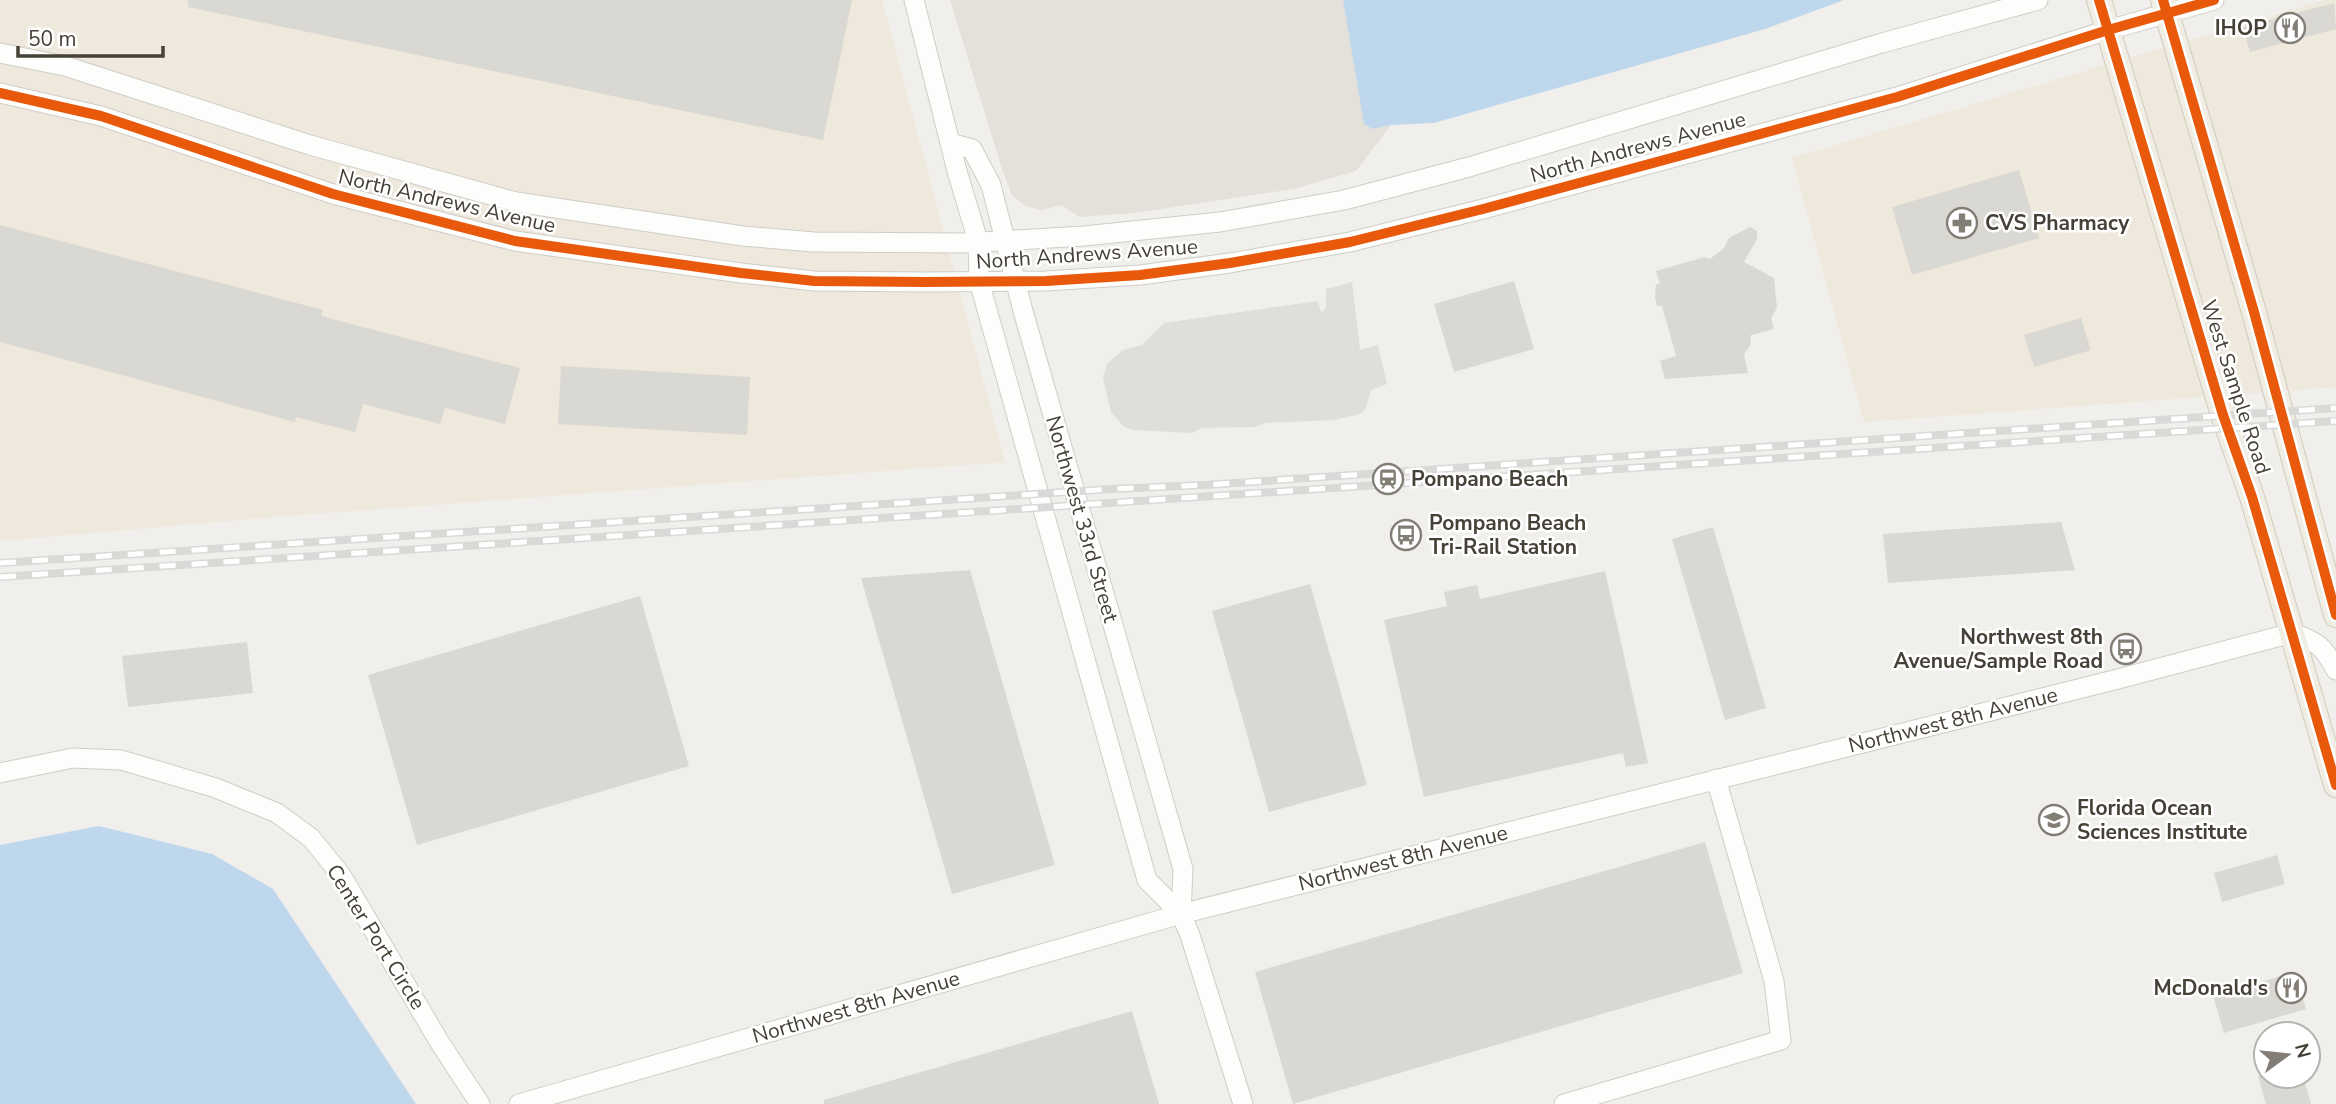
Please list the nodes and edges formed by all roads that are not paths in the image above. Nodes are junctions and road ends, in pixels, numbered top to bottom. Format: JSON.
{"nodes":[{"id":1,"x":914,"y":0,"type":"edge"},
{"id":2,"x":2038,"y":0,"type":"edge"},
{"id":3,"x":2099,"y":0,"type":"edge"},
{"id":4,"x":2214,"y":0,"type":"edge"},
{"id":5,"x":2165,"y":7,"type":"edge"},
{"id":6,"x":2108,"y":30,"type":"junction"},
{"id":7,"x":0,"y":53,"type":"edge"},
{"id":8,"x":0,"y":93,"type":"edge"},
{"id":9,"x":950,"y":143,"type":"junction"},
{"id":10,"x":1006,"y":240,"type":"junction"},
{"id":11,"x":978,"y":241,"type":"junction"},
{"id":12,"x":979,"y":281,"type":"junction"},
{"id":13,"x":1014,"y":281,"type":"junction"},
{"id":14,"x":2336,"y":615,"type":"edge"},
{"id":15,"x":2292,"y":634,"type":"junction"},
{"id":16,"x":2336,"y":670,"type":"edge"},
{"id":17,"x":0,"y":773,"type":"edge"},
{"id":18,"x":1716,"y":779,"type":"junction"},
{"id":19,"x":2336,"y":785,"type":"edge"},
{"id":20,"x":1181,"y":914,"type":"junction"},
{"id":21,"x":480,"y":1104,"type":"edge"},
{"id":22,"x":519,"y":1104,"type":"edge"},
{"id":23,"x":1244,"y":1104,"type":"edge"},
{"id":24,"x":1564,"y":1104,"type":"edge"}],
"edges":[{"from":1,"to":9,"type":"street","name":"Northwest 33rd Street"},
{"from":2,"to":10,"type":"street","name":"North Andrews Avenue"},
{"from":3,"to":6,"type":"main road","name":"West Sample Road"},
{"from":4,"to":5,"type":"street","name":"North Andrews Avenue"},
{"from":5,"to":6,"type":"street","name":"North Andrews Avenue"},
{"from":5,"to":14,"type":"main road","name":"West Sample Road"},
{"from":6,"to":13,"type":"street","name":"North Andrews Avenue"},
{"from":6,"to":15,"type":"main road","name":"West Sample Road"},
{"from":7,"to":11,"type":"street","name":"North Andrews Avenue"},
{"from":8,"to":12,"type":"street","name":"North Andrews Avenue"},
{"from":9,"to":10,"type":"street","name":"Northwest 33rd Street"},
{"from":9,"to":11,"type":"street","name":"Northwest 33rd Street"},
{"from":10,"to":11,"type":"street","name":"North Andrews Avenue"},
{"from":10,"to":13,"type":"street","name":"Northwest 33rd Street"},
{"from":11,"to":12,"type":"street","name":"Northwest 33rd Street"},
{"from":12,"to":13,"type":"street","name":"North Andrews Avenue"},
{"from":12,"to":20,"type":"street","name":"Northwest 33rd Street"},
{"from":13,"to":20,"type":"street","name":"Northwest 33rd Street"},
{"from":15,"to":16,"type":"street"},
{"from":15,"to":18,"type":"street","name":"Northwest 8th Avenue"},
{"from":15,"to":19,"type":"main road","name":"West Sample Road"},
{"from":17,"to":21,"type":"street","name":"Center Port Circle"},
{"from":18,"to":20,"type":"street","name":"Northwest 8th Avenue"},
{"from":18,"to":24,"type":"street"},
{"from":20,"to":22,"type":"street","name":"Northwest 8th Avenue"},
{"from":20,"to":23,"type":"street","name":"Northwest 33rd Street"}]}
